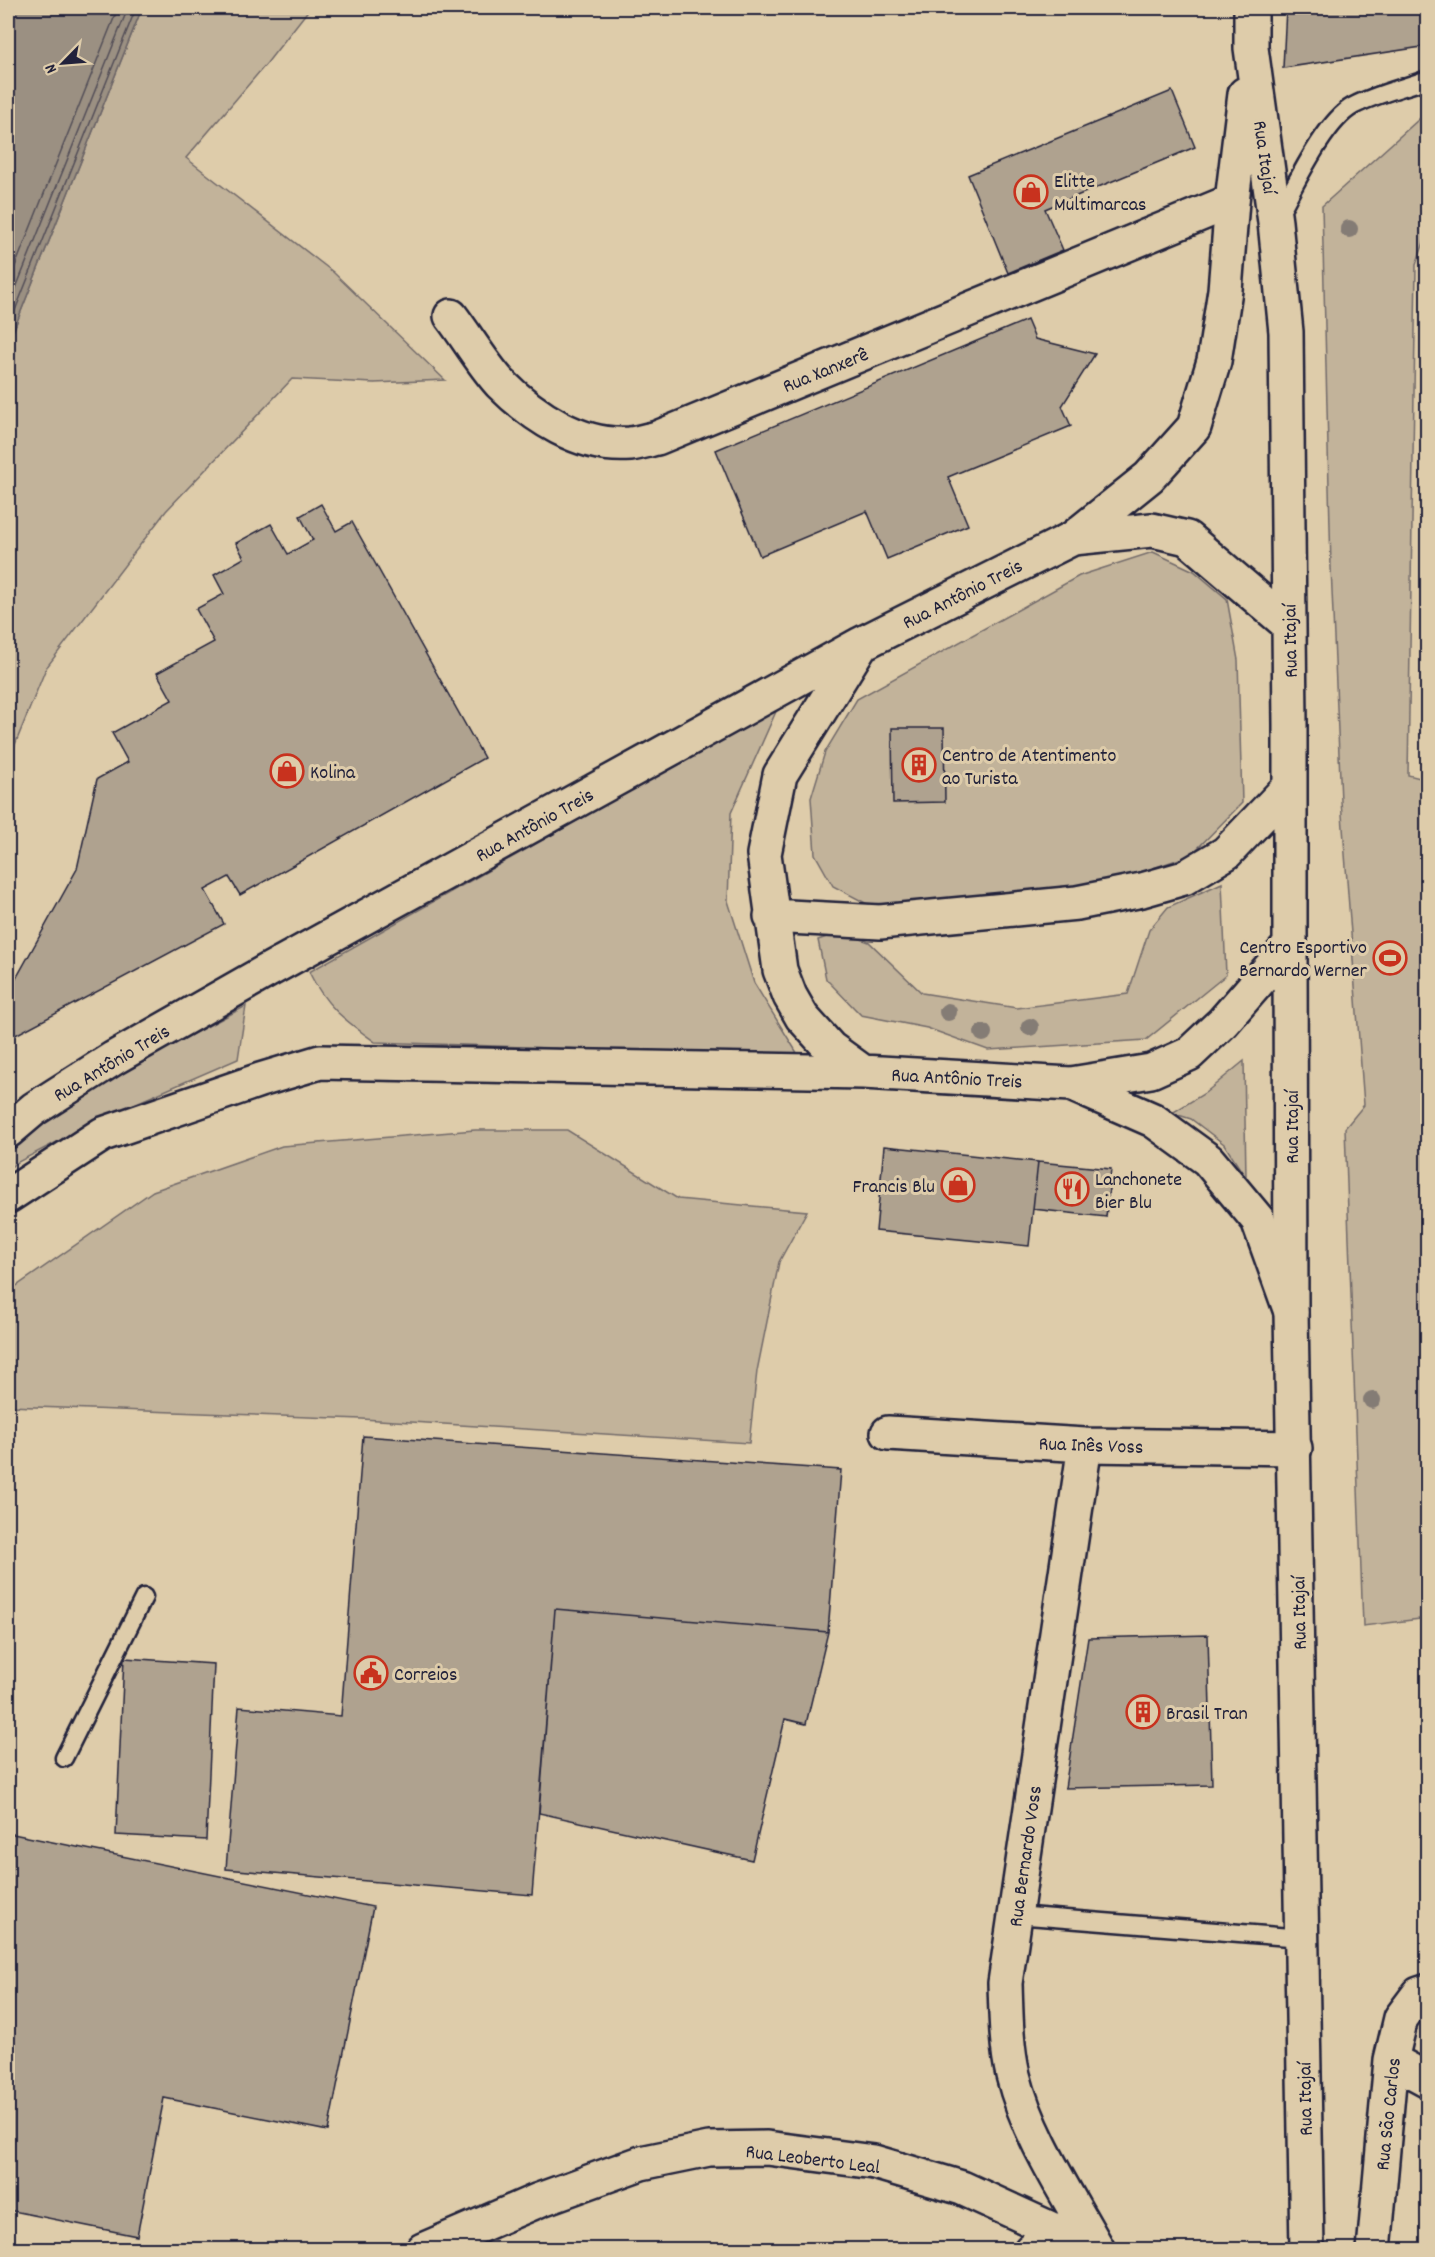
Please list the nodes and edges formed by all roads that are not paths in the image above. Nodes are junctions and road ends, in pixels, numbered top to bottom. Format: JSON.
{"nodes":[{"id":1,"x":1251,"y":8,"type":"edge"},
{"id":2,"x":1251,"y":48,"type":"junction"},
{"id":3,"x":1428,"y":79,"type":"edge"},
{"id":4,"x":1232,"y":201,"type":"junction"},
{"id":5,"x":1275,"y":222,"type":"junction"},
{"id":6,"x":451,"y":315,"type":"dead end"},
{"id":7,"x":1073,"y":538,"type":"junction"},
{"id":8,"x":1289,"y":625,"type":"junction"},
{"id":9,"x":861,"y":644,"type":"junction"},
{"id":10,"x":1290,"y":786,"type":"junction"},
{"id":11,"x":771,"y":916,"type":"junction"},
{"id":12,"x":1290,"y":945,"type":"junction"},
{"id":13,"x":863,"y":1072,"type":"junction"},
{"id":14,"x":1071,"y":1084,"type":"junction"},
{"id":15,"x":8,"y":1131,"type":"edge"},
{"id":16,"x":8,"y":1196,"type":"edge"},
{"id":17,"x":1291,"y":1312,"type":"junction"},
{"id":18,"x":888,"y":1433,"type":"dead end"},
{"id":19,"x":1085,"y":1445,"type":"junction"},
{"id":20,"x":1295,"y":1448,"type":"junction"},
{"id":21,"x":144,"y":1598,"type":"dead end"},
{"id":22,"x":64,"y":1758,"type":"dead end"},
{"id":23,"x":1016,"y":1915,"type":"junction"},
{"id":24,"x":1302,"y":1938,"type":"junction"},
{"id":25,"x":1428,"y":1992,"type":"edge"},
{"id":26,"x":1391,"y":2060,"type":"junction"},
{"id":27,"x":1428,"y":2080,"type":"edge"},
{"id":28,"x":1044,"y":2240,"type":"edge"},
{"id":29,"x":423,"y":2250,"type":"edge"},
{"id":30,"x":1097,"y":2250,"type":"edge"},
{"id":31,"x":1307,"y":2250,"type":"edge"},
{"id":32,"x":1374,"y":2250,"type":"edge"}],
"edges":[{"from":1,"to":2,"type":"main road","name":"Rua Itajaí"},
{"from":2,"to":4,"type":"main road","name":"Rua Antônio Treis"},
{"from":2,"to":5,"type":"main road","name":"Rua Itajaí"},
{"from":3,"to":5,"type":"lane"},
{"from":4,"to":6,"type":"main road","name":"Rua Xanxerê"},
{"from":4,"to":7,"type":"main road","name":"Rua Antônio Treis"},
{"from":5,"to":8,"type":"main road","name":"Rua Itajaí"},
{"from":7,"to":8,"type":"main road","name":"Rua Antônio Treis"},
{"from":7,"to":9,"type":"main road","name":"Rua Antônio Treis"},
{"from":8,"to":10,"type":"main road","name":"Rua Itajaí"},
{"from":9,"to":11,"type":"main road"},
{"from":9,"to":15,"type":"main road","name":"Rua Antônio Treis"},
{"from":10,"to":11,"type":"main road"},
{"from":10,"to":12,"type":"main road","name":"Rua Itajaí"},
{"from":11,"to":13,"type":"main road"},
{"from":12,"to":14,"type":"main road","name":"Rua Antônio Treis"},
{"from":12,"to":17,"type":"main road","name":"Rua Itajaí"},
{"from":13,"to":14,"type":"main road","name":"Rua Antônio Treis"},
{"from":13,"to":16,"type":"main road","name":"Rua Antônio Treis"},
{"from":14,"to":17,"type":"main road","name":"Rua Antônio Treis"},
{"from":17,"to":20,"type":"main road","name":"Rua Itajaí"},
{"from":18,"to":19,"type":"main road","name":"Rua Inês Voss"},
{"from":19,"to":20,"type":"main road","name":"Rua Inês Voss"},
{"from":19,"to":23,"type":"main road","name":"Rua Bernardo Voss"},
{"from":20,"to":24,"type":"main road","name":"Rua Itajaí"},
{"from":21,"to":22,"type":"lane"},
{"from":23,"to":24,"type":"lane"},
{"from":23,"to":30,"type":"main road","name":"Rua Bernardo Voss"},
{"from":24,"to":31,"type":"main road","name":"Rua Itajaí"},
{"from":25,"to":26,"type":"main road","name":"Rua São Carlos"},
{"from":26,"to":27,"type":"main road"},
{"from":26,"to":32,"type":"main road","name":"Rua São Carlos"},
{"from":28,"to":29,"type":"main road","name":"Rua Leoberto Leal"},
{"from":28,"to":30,"type":"main road","name":"Rua Leoberto Leal"}]}
